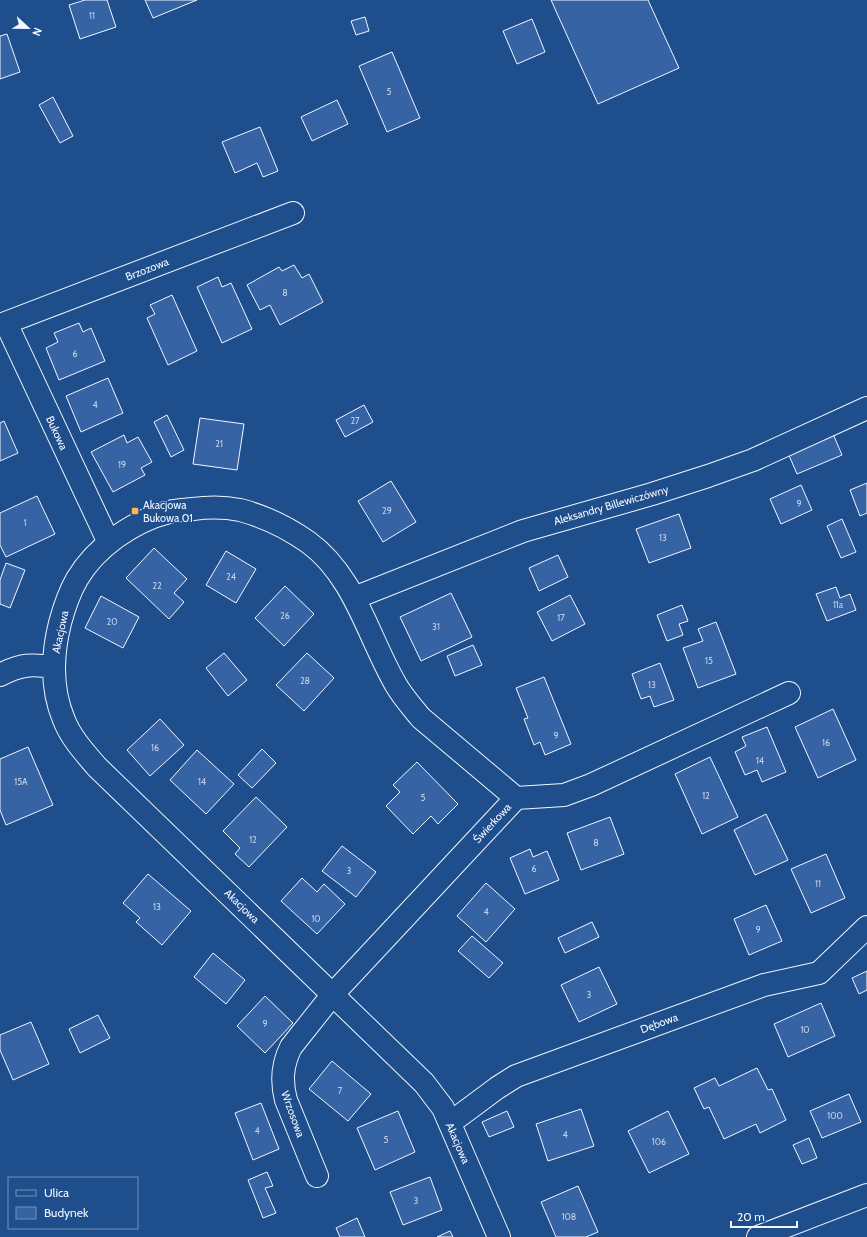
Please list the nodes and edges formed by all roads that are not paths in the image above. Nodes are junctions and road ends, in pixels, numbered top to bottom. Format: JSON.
{"nodes":[{"id":1,"x":294,"y":213,"type":"dead end"},
{"id":2,"x":3,"y":324,"type":"edge"},
{"id":3,"x":867,"y":408,"type":"edge"},
{"id":4,"x":109,"y":543,"type":"junction"},
{"id":5,"x":354,"y":598,"type":"junction"},
{"id":6,"x":54,"y":667,"type":"junction"},
{"id":7,"x":0,"y":675,"type":"edge"},
{"id":8,"x":789,"y":693,"type":"dead end"},
{"id":9,"x":516,"y":798,"type":"junction"},
{"id":10,"x":867,"y":927,"type":"edge"},
{"id":11,"x":333,"y":994,"type":"junction"},
{"id":12,"x":450,"y":1123,"type":"junction"},
{"id":13,"x":317,"y":1176,"type":"dead end"},
{"id":14,"x":867,"y":1195,"type":"edge"},
{"id":15,"x":499,"y":1237,"type":"edge"},
{"id":16,"x":758,"y":1237,"type":"edge"}],
"edges":[{"from":1,"to":2,"type":"street","name":"Brzozowa"},
{"from":2,"to":4,"type":"street","name":"Bukowa"},
{"from":3,"to":5,"type":"street","name":"Aleksandry Billewiczówny"},
{"from":4,"to":5,"type":"street","name":"Akacjowa"},
{"from":4,"to":6,"type":"street","name":"Akacjowa"},
{"from":5,"to":9,"type":"street","name":"Akacjowa"},
{"from":6,"to":7,"type":"street"},
{"from":6,"to":11,"type":"street","name":"Akacjowa"},
{"from":8,"to":9,"type":"street","name":"Świerkowa"},
{"from":9,"to":11,"type":"street","name":"Świerkowa"},
{"from":10,"to":12,"type":"street","name":"Dębowa"},
{"from":11,"to":12,"type":"street","name":"Akacjowa"},
{"from":11,"to":13,"type":"street","name":"Wrzosowa"},
{"from":12,"to":15,"type":"street","name":"Akacjowa"},
{"from":14,"to":16,"type":"street"}]}
